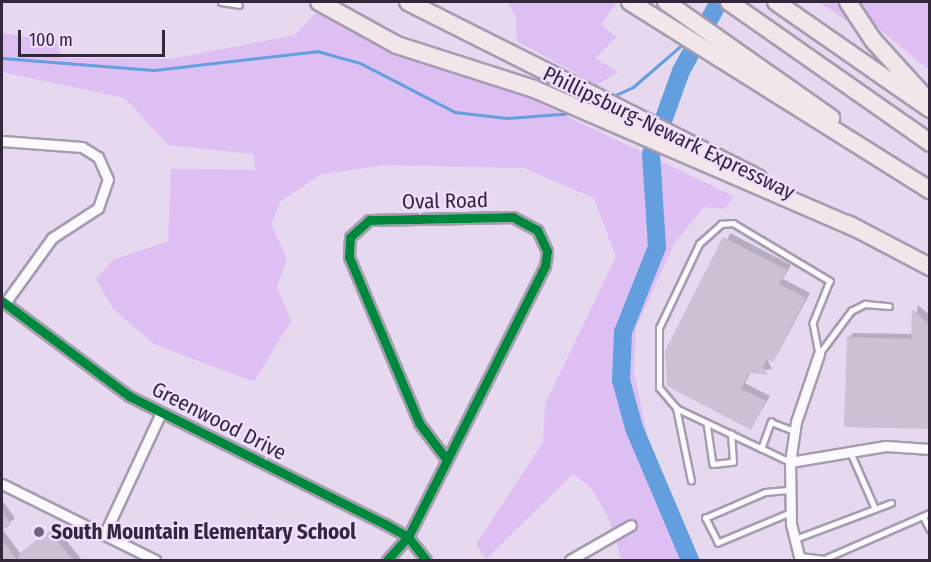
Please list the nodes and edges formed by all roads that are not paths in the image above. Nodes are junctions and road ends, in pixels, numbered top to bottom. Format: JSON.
{"nodes":[{"id":1,"x":221,"y":2,"type":"edge"},
{"id":2,"x":319,"y":2,"type":"edge"},
{"id":3,"x":408,"y":2,"type":"edge"},
{"id":4,"x":630,"y":2,"type":"edge"},
{"id":5,"x":776,"y":2,"type":"edge"},
{"id":6,"x":848,"y":2,"type":"edge"},
{"id":7,"x":670,"y":4,"type":"edge"},
{"id":8,"x":239,"y":5,"type":"dead end"},
{"id":9,"x":733,"y":5,"type":"edge"},
{"id":10,"x":713,"y":44,"type":"junction"},
{"id":11,"x":930,"y":103,"type":"edge"},
{"id":12,"x":930,"y":109,"type":"edge"},
{"id":13,"x":666,"y":140,"type":"junction"},
{"id":14,"x":2,"y":141,"type":"edge"},
{"id":15,"x":930,"y":143,"type":"edge"},
{"id":16,"x":930,"y":188,"type":"edge"},
{"id":17,"x":930,"y":267,"type":"edge"},
{"id":18,"x":3,"y":302,"type":"edge"},
{"id":19,"x":889,"y":306,"type":"dead end"},
{"id":20,"x":819,"y":354,"type":"junction"},
{"id":21,"x":676,"y":408,"type":"junction"},
{"id":22,"x":160,"y":415,"type":"junction"},
{"id":23,"x":707,"y":423,"type":"junction"},
{"id":24,"x":795,"y":431,"type":"junction"},
{"id":25,"x":731,"y":434,"type":"junction"},
{"id":26,"x":761,"y":448,"type":"junction"},
{"id":27,"x":930,"y":449,"type":"edge"},
{"id":28,"x":850,"y":452,"type":"junction"},
{"id":29,"x":447,"y":460,"type":"junction"},
{"id":30,"x":790,"y":462,"type":"junction"},
{"id":31,"x":691,"y":481,"type":"dead end"},
{"id":32,"x":2,"y":484,"type":"edge"},
{"id":33,"x":790,"y":490,"type":"junction"},
{"id":34,"x":891,"y":503,"type":"dead end"},
{"id":35,"x":875,"y":509,"type":"junction"},
{"id":36,"x":790,"y":512,"type":"junction"},
{"id":37,"x":930,"y":513,"type":"edge"},
{"id":38,"x":923,"y":516,"type":"junction"},
{"id":39,"x":631,"y":525,"type":"dead end"},
{"id":40,"x":930,"y":529,"type":"edge"},
{"id":41,"x":104,"y":535,"type":"junction"},
{"id":42,"x":408,"y":537,"type":"junction"},
{"id":43,"x":794,"y":539,"type":"junction"},
{"id":44,"x":135,"y":556,"type":"edge"},
{"id":45,"x":799,"y":558,"type":"edge"},
{"id":46,"x":155,"y":561,"type":"edge"},
{"id":47,"x":387,"y":561,"type":"edge"},
{"id":48,"x":426,"y":561,"type":"edge"},
{"id":49,"x":570,"y":561,"type":"edge"}],
"edges":[{"from":1,"to":8,"type":"lane"},
{"from":2,"to":13,"type":"highway"},
{"from":3,"to":13,"type":"highway","name":"Phillipsburg-Newark Expressway"},
{"from":4,"to":10,"type":"highway"},
{"from":5,"to":12,"type":"highway"},
{"from":6,"to":11,"type":"highway"},
{"from":7,"to":10,"type":"highway"},
{"from":9,"to":15,"type":"highway"},
{"from":10,"to":16,"type":"highway"},
{"from":13,"to":17,"type":"highway"},
{"from":14,"to":18,"type":"street"},
{"from":18,"to":22,"type":"street","name":"Greenwood Drive"},
{"from":19,"to":20,"type":"lane"},
{"from":20,"to":21,"type":"lane"},
{"from":20,"to":24,"type":"street"},
{"from":21,"to":23,"type":"lane"},
{"from":21,"to":31,"type":"lane"},
{"from":22,"to":41,"type":"street"},
{"from":22,"to":42,"type":"street","name":"Greenwood Drive"},
{"from":23,"to":25,"type":"lane"},
{"from":23,"to":25,"type":"lane"},
{"from":24,"to":26,"type":"lane"},
{"from":24,"to":30,"type":"street"},
{"from":25,"to":26,"type":"lane"},
{"from":26,"to":30,"type":"lane"},
{"from":27,"to":28,"type":"street"},
{"from":28,"to":30,"type":"street"},
{"from":28,"to":35,"type":"lane"},
{"from":29,"to":29,"type":"street","name":"Oval Road"},
{"from":29,"to":42,"type":"street","name":"Oval Road"},
{"from":30,"to":33,"type":"street"},
{"from":32,"to":41,"type":"street"},
{"from":33,"to":36,"type":"street"},
{"from":33,"to":36,"type":"lane"},
{"from":34,"to":35,"type":"lane"},
{"from":35,"to":43,"type":"lane"},
{"from":36,"to":43,"type":"street"},
{"from":37,"to":38,"type":"lane"},
{"from":38,"to":40,"type":"lane"},
{"from":38,"to":45,"type":"lane"},
{"from":39,"to":49,"type":"street"},
{"from":41,"to":44,"type":"street"},
{"from":42,"to":47,"type":"street","name":"Oval Road"},
{"from":42,"to":48,"type":"street","name":"Greenwood Drive"},
{"from":43,"to":45,"type":"street"},
{"from":44,"to":46,"type":"street"}]}
